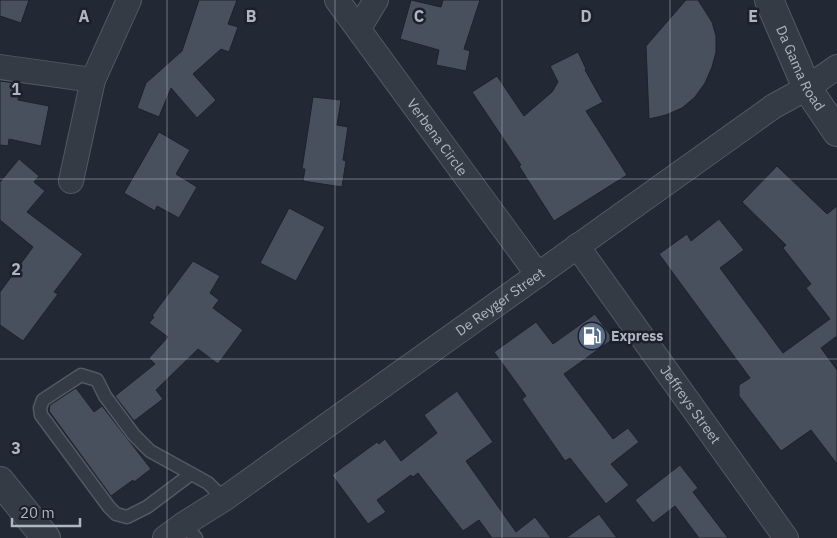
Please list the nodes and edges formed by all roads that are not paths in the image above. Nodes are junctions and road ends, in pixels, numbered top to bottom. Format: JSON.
{"nodes":[{"id":1,"x":129,"y":0,"type":"edge"},
{"id":2,"x":337,"y":0,"type":"edge"},
{"id":3,"x":376,"y":0,"type":"edge"},
{"id":4,"x":769,"y":0,"type":"edge"},
{"id":5,"x":359,"y":28,"type":"junction"},
{"id":6,"x":0,"y":67,"type":"edge"},
{"id":7,"x":837,"y":67,"type":"edge"},
{"id":8,"x":93,"y":80,"type":"junction"},
{"id":9,"x":807,"y":88,"type":"junction"},
{"id":10,"x":837,"y":132,"type":"edge"},
{"id":11,"x":71,"y":181,"type":"dead end"},
{"id":12,"x":577,"y":246,"type":"junction"},
{"id":13,"x":538,"y":275,"type":"junction"},
{"id":14,"x":191,"y":474,"type":"junction"},
{"id":15,"x":0,"y":481,"type":"edge"},
{"id":16,"x":224,"y":499,"type":"junction"},
{"id":17,"x":190,"y":531,"type":"edge"},
{"id":18,"x":46,"y":538,"type":"edge"},
{"id":19,"x":165,"y":538,"type":"edge"},
{"id":20,"x":786,"y":538,"type":"edge"}],
"edges":[{"from":1,"to":8,"type":"street"},
{"from":2,"to":5,"type":"street","name":"Verbena Circle"},
{"from":3,"to":5,"type":"street"},
{"from":4,"to":9,"type":"street","name":"Da Gama Road"},
{"from":5,"to":13,"type":"street","name":"Verbena Circle"},
{"from":6,"to":8,"type":"street"},
{"from":7,"to":9,"type":"street","name":"De Reyger Street"},
{"from":8,"to":11,"type":"street"},
{"from":9,"to":10,"type":"street","name":"Da Gama Road"},
{"from":9,"to":12,"type":"street","name":"De Reyger Street"},
{"from":12,"to":13,"type":"street","name":"De Reyger Street"},
{"from":12,"to":20,"type":"street","name":"Jeffreys Street"},
{"from":13,"to":16,"type":"street","name":"De Reyger Street"},
{"from":14,"to":14,"type":"lane"},
{"from":14,"to":16,"type":"lane"},
{"from":15,"to":18,"type":"street"},
{"from":16,"to":17,"type":"street","name":"De Reyger Street"},
{"from":17,"to":19,"type":"street","name":"De Reyger Street"}]}
